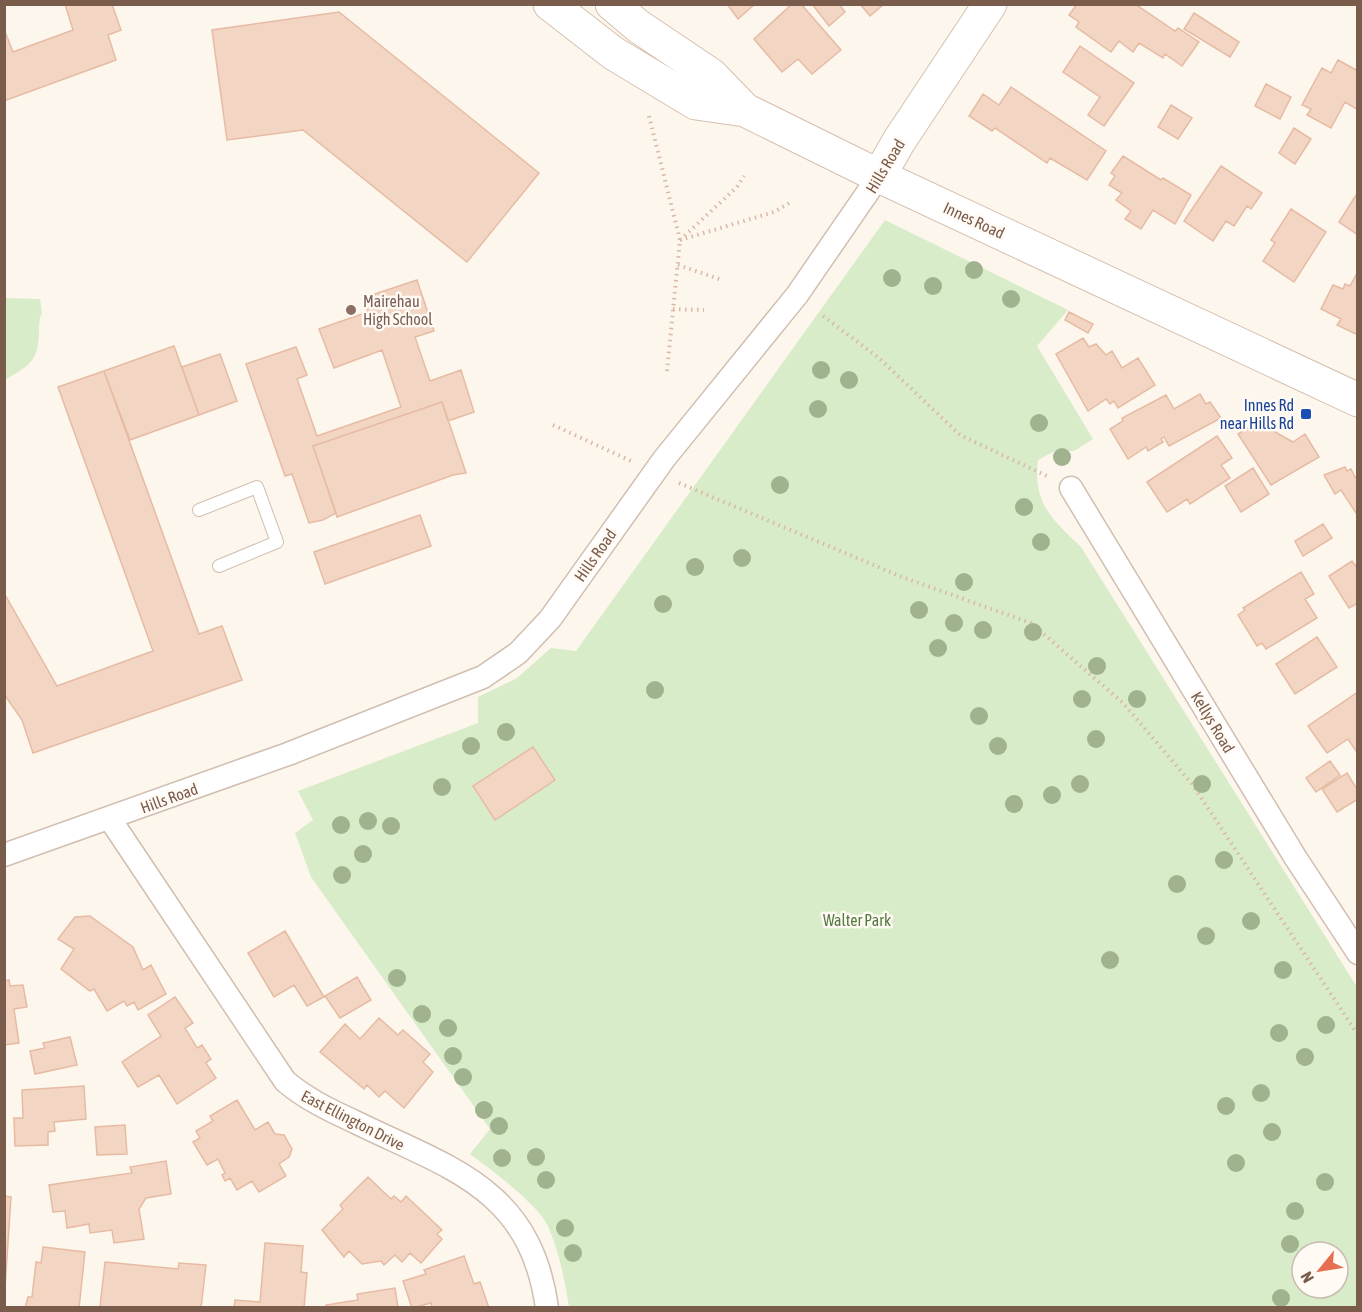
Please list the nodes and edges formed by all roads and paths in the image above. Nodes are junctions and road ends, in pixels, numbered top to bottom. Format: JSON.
{"nodes":[{"id":1,"x":550,"y":4,"type":"edge"},
{"id":2,"x":612,"y":4,"type":"edge"},
{"id":3,"x":990,"y":4,"type":"edge"},
{"id":4,"x":745,"y":110,"type":"junction"},
{"id":5,"x":649,"y":116,"type":"dead end"},
{"id":6,"x":744,"y":176,"type":"dead end"},
{"id":7,"x":879,"y":176,"type":"junction"},
{"id":8,"x":793,"y":201,"type":"dead end"},
{"id":9,"x":680,"y":240,"type":"junction"},
{"id":10,"x":678,"y":265,"type":"junction"},
{"id":11,"x":722,"y":280,"type":"dead end"},
{"id":12,"x":673,"y":309,"type":"junction"},
{"id":13,"x":704,"y":310,"type":"dead end"},
{"id":14,"x":823,"y":316,"type":"dead end"},
{"id":15,"x":667,"y":371,"type":"dead end"},
{"id":16,"x":1358,"y":400,"type":"edge"},
{"id":17,"x":553,"y":424,"type":"dead end"},
{"id":18,"x":654,"y":473,"type":"junction"},
{"id":19,"x":1071,"y":488,"type":"joint"},
{"id":20,"x":199,"y":510,"type":"dead end"},
{"id":21,"x":219,"y":566,"type":"dead end"},
{"id":22,"x":110,"y":819,"type":"junction"},
{"id":23,"x":4,"y":855,"type":"edge"},
{"id":24,"x":1358,"y":953,"type":"edge"},
{"id":25,"x":1358,"y":1035,"type":"edge"},
{"id":26,"x":547,"y":1308,"type":"edge"}],
"edges":[{"from":1,"to":4,"type":"main road"},
{"from":2,"to":4,"type":"main road","name":"Innes Road"},
{"from":3,"to":7,"type":"main road","name":"Hills Road"},
{"from":4,"to":7,"type":"main road","name":"Innes Road"},
{"from":5,"to":9,"type":"path"},
{"from":6,"to":9,"type":"path"},
{"from":7,"to":16,"type":"main road","name":"Innes Road"},
{"from":7,"to":18,"type":"street","name":"Hills Road"},
{"from":8,"to":9,"type":"path"},
{"from":9,"to":10,"type":"path"},
{"from":10,"to":11,"type":"path"},
{"from":10,"to":12,"type":"path"},
{"from":12,"to":13,"type":"path"},
{"from":12,"to":15,"type":"path"},
{"from":14,"to":19,"type":"path"},
{"from":17,"to":18,"type":"path"},
{"from":18,"to":22,"type":"street","name":"Hills Road"},
{"from":18,"to":25,"type":"path"},
{"from":19,"to":24,"type":"street","name":"Kellys Road"},
{"from":20,"to":21,"type":"lane"},
{"from":22,"to":23,"type":"street","name":"Hills Road"},
{"from":22,"to":26,"type":"street","name":"East Ellington Drive"}]}
